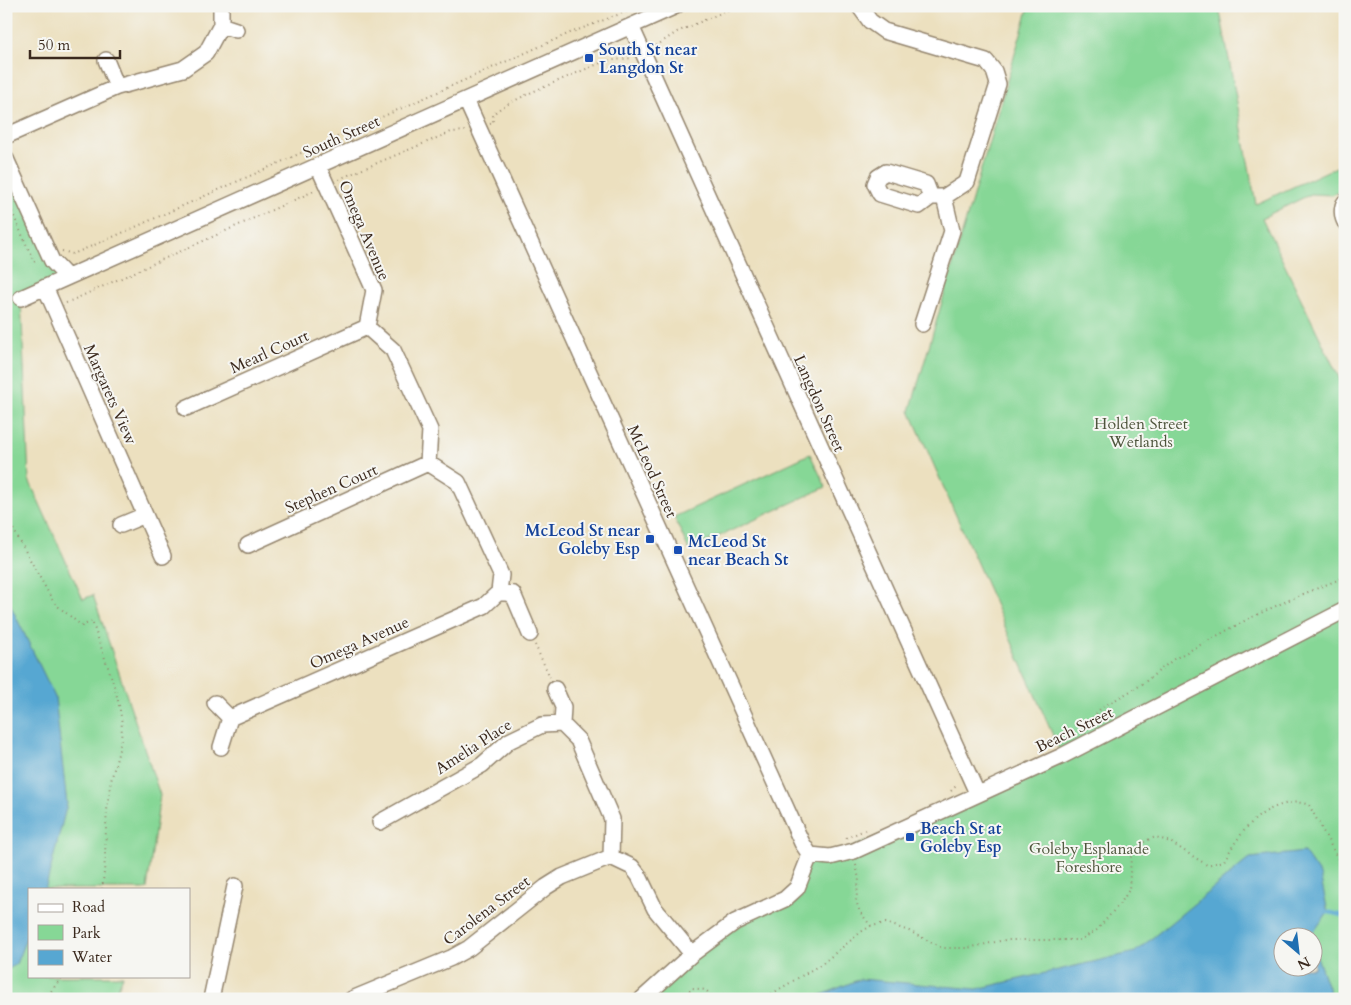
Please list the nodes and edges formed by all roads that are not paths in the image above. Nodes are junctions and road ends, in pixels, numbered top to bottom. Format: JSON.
{"nodes":[{"id":1,"x":221,"y":6,"type":"edge"},
{"id":2,"x":676,"y":6,"type":"edge"},
{"id":3,"x":859,"y":6,"type":"edge"},
{"id":4,"x":221,"y":25,"type":"junction"},
{"id":5,"x":631,"y":26,"type":"junction"},
{"id":6,"x":236,"y":30,"type":"dead end"},
{"id":7,"x":106,"y":60,"type":"dead end"},
{"id":8,"x":117,"y":86,"type":"junction"},
{"id":9,"x":466,"y":100,"type":"junction"},
{"id":10,"x":6,"y":136,"type":"edge"},
{"id":11,"x":6,"y":159,"type":"edge"},
{"id":12,"x":318,"y":166,"type":"junction"},
{"id":13,"x":1345,"y":202,"type":"edge"},
{"id":14,"x":1345,"y":222,"type":"edge"},
{"id":15,"x":67,"y":277,"type":"junction"},
{"id":16,"x":45,"y":287,"type":"junction"},
{"id":17,"x":21,"y":298,"type":"dead end"},
{"id":18,"x":922,"y":324,"type":"dead end"},
{"id":19,"x":366,"y":326,"type":"junction"},
{"id":20,"x":186,"y":408,"type":"dead end"},
{"id":21,"x":428,"y":463,"type":"junction"},
{"id":22,"x":145,"y":515,"type":"junction"},
{"id":23,"x":121,"y":525,"type":"dead end"},
{"id":24,"x":248,"y":545,"type":"dead end"},
{"id":25,"x":163,"y":556,"type":"dead end"},
{"id":26,"x":499,"y":592,"type":"junction"},
{"id":27,"x":1345,"y":610,"type":"edge"},
{"id":28,"x":530,"y":634,"type":"road end"},
{"id":29,"x":555,"y":689,"type":"road end"},
{"id":30,"x":215,"y":703,"type":"dead end"},
{"id":31,"x":230,"y":718,"type":"junction"},
{"id":32,"x":562,"y":724,"type":"junction"},
{"id":33,"x":221,"y":747,"type":"dead end"},
{"id":34,"x":977,"y":793,"type":"junction"},
{"id":35,"x":380,"y":822,"type":"dead end"},
{"id":36,"x":810,"y":855,"type":"junction"},
{"id":37,"x":611,"y":856,"type":"junction"},
{"id":38,"x":235,"y":886,"type":"dead end"},
{"id":39,"x":692,"y":954,"type":"junction"},
{"id":40,"x":211,"y":999,"type":"edge"},
{"id":41,"x":352,"y":999,"type":"edge"},
{"id":42,"x":642,"y":999,"type":"edge"}],
"edges":[{"from":1,"to":4,"type":"street"},
{"from":2,"to":5,"type":"street","name":"South Street"},
{"from":3,"to":18,"type":"street"},
{"from":4,"to":6,"type":"street"},
{"from":4,"to":8,"type":"street"},
{"from":5,"to":9,"type":"street","name":"South Street"},
{"from":5,"to":34,"type":"street","name":"Langdon Street"},
{"from":7,"to":8,"type":"street"},
{"from":8,"to":10,"type":"street"},
{"from":9,"to":12,"type":"street","name":"South Street"},
{"from":9,"to":36,"type":"street","name":"McLeod Street"},
{"from":11,"to":15,"type":"street"},
{"from":12,"to":15,"type":"street","name":"South Street"},
{"from":12,"to":19,"type":"street","name":"Omega Avenue"},
{"from":13,"to":14,"type":"street"},
{"from":15,"to":16,"type":"street","name":"South Street"},
{"from":16,"to":17,"type":"street","name":"South Street"},
{"from":16,"to":22,"type":"street","name":"Margarets View"},
{"from":19,"to":20,"type":"street","name":"Mearl Court"},
{"from":19,"to":21,"type":"street"},
{"from":21,"to":24,"type":"street","name":"Stephen Court"},
{"from":21,"to":26,"type":"street"},
{"from":22,"to":23,"type":"street"},
{"from":22,"to":25,"type":"street","name":"Margarets View"},
{"from":26,"to":28,"type":"street"},
{"from":26,"to":31,"type":"street","name":"Omega Avenue"},
{"from":27,"to":34,"type":"street","name":"Beach Street"},
{"from":29,"to":32,"type":"street"},
{"from":30,"to":31,"type":"street"},
{"from":31,"to":33,"type":"street"},
{"from":32,"to":35,"type":"street","name":"Amelia Place"},
{"from":32,"to":37,"type":"street"},
{"from":34,"to":36,"type":"street","name":"Beach Street"},
{"from":36,"to":39,"type":"street"},
{"from":37,"to":39,"type":"street"},
{"from":37,"to":41,"type":"street","name":"Carolena Street"},
{"from":38,"to":40,"type":"street"},
{"from":39,"to":42,"type":"street"}]}
